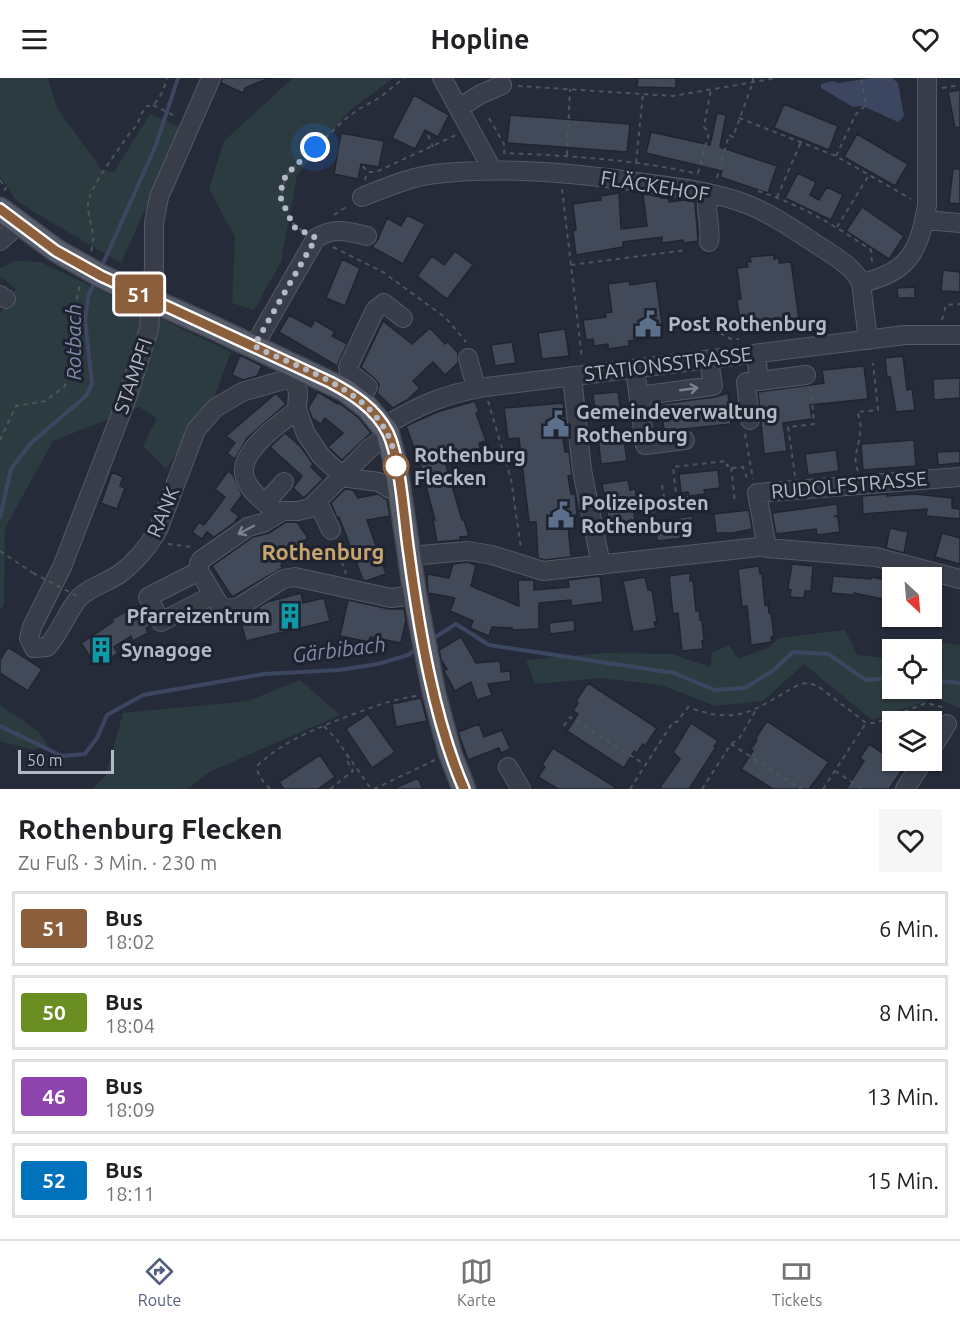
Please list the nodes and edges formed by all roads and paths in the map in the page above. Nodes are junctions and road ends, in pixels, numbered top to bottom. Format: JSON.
{"nodes":[{"id":1,"x":167,"y":78,"type":"edge"},
{"id":2,"x":211,"y":78,"type":"edge"},
{"id":3,"x":404,"y":78,"type":"edge"},
{"id":4,"x":442,"y":78,"type":"edge"},
{"id":5,"x":777,"y":78,"type":"edge"},
{"id":6,"x":861,"y":78,"type":"edge"},
{"id":7,"x":753,"y":80,"type":"edge"},
{"id":8,"x":932,"y":83,"type":"edge"},
{"id":9,"x":502,"y":85,"type":"joint"},
{"id":10,"x":960,"y":85,"type":"edge"},
{"id":11,"x":570,"y":89,"type":"junction"},
{"id":12,"x":711,"y":89,"type":"junction"},
{"id":13,"x":643,"y":94,"type":"junction"},
{"id":14,"x":157,"y":100,"type":"dead end"},
{"id":15,"x":153,"y":105,"type":"dead end"},
{"id":16,"x":459,"y":108,"type":"junction"},
{"id":17,"x":489,"y":118,"type":"dead end"},
{"id":18,"x":739,"y":118,"type":"junction"},
{"id":19,"x":184,"y":120,"type":"dead end"},
{"id":20,"x":469,"y":128,"type":"junction"},
{"id":21,"x":428,"y":135,"type":"dead end"},
{"id":22,"x":801,"y":142,"type":"junction"},
{"id":23,"x":433,"y":147,"type":"junction"},
{"id":24,"x":567,"y":156,"type":"junction"},
{"id":25,"x":836,"y":156,"type":"junction"},
{"id":26,"x":636,"y":163,"type":"junction"},
{"id":27,"x":363,"y":166,"type":"dead end"},
{"id":28,"x":493,"y":171,"type":"junction"},
{"id":29,"x":560,"y":174,"type":"junction"},
{"id":30,"x":697,"y":174,"type":"junction"},
{"id":31,"x":869,"y":175,"type":"junction"},
{"id":32,"x":0,"y":180,"type":"edge"},
{"id":33,"x":711,"y":183,"type":"junction"},
{"id":34,"x":757,"y":191,"type":"dead end"},
{"id":35,"x":362,"y":197,"type":"dead end"},
{"id":36,"x":777,"y":197,"type":"junction"},
{"id":37,"x":2,"y":200,"type":"edge"},
{"id":38,"x":913,"y":200,"type":"dead end"},
{"id":39,"x":925,"y":220,"type":"junction"},
{"id":40,"x":960,"y":223,"type":"edge"},
{"id":41,"x":837,"y":227,"type":"junction"},
{"id":42,"x":28,"y":231,"type":"junction"},
{"id":43,"x":367,"y":236,"type":"dead end"},
{"id":44,"x":0,"y":241,"type":"edge"},
{"id":45,"x":324,"y":242,"type":"junction"},
{"id":46,"x":709,"y":242,"type":"dead end"},
{"id":47,"x":687,"y":250,"type":"dead end"},
{"id":48,"x":571,"y":265,"type":"junction"},
{"id":49,"x":867,"y":277,"type":"junction"},
{"id":50,"x":960,"y":304,"type":"edge"},
{"id":51,"x":404,"y":318,"type":"dead end"},
{"id":52,"x":940,"y":328,"type":"dead end"},
{"id":53,"x":813,"y":329,"type":"dead end"},
{"id":54,"x":794,"y":332,"type":"dead end"},
{"id":55,"x":720,"y":333,"type":"dead end"},
{"id":56,"x":960,"y":335,"type":"edge"},
{"id":57,"x":740,"y":339,"type":"dead end"},
{"id":58,"x":867,"y":340,"type":"junction"},
{"id":59,"x":248,"y":343,"type":"junction"},
{"id":60,"x":467,"y":351,"type":"joint"},
{"id":61,"x":756,"y":354,"type":"junction"},
{"id":62,"x":709,"y":360,"type":"junction"},
{"id":63,"x":873,"y":363,"type":"dead end"},
{"id":64,"x":577,"y":369,"type":"junction"},
{"id":65,"x":635,"y":369,"type":"junction"},
{"id":66,"x":297,"y":373,"type":"junction"},
{"id":67,"x":806,"y":375,"type":"joint"},
{"id":68,"x":759,"y":381,"type":"junction"},
{"id":69,"x":482,"y":391,"type":"junction"},
{"id":70,"x":639,"y":396,"type":"junction"},
{"id":71,"x":358,"y":399,"type":"junction"},
{"id":72,"x":297,"y":410,"type":"junction"},
{"id":73,"x":750,"y":420,"type":"dead end"},
{"id":74,"x":379,"y":439,"type":"junction"},
{"id":75,"x":685,"y":440,"type":"dead end"},
{"id":76,"x":732,"y":468,"type":"junction"},
{"id":77,"x":339,"y":474,"type":"junction"},
{"id":78,"x":860,"y":476,"type":"dead end"},
{"id":79,"x":960,"y":477,"type":"edge"},
{"id":80,"x":284,"y":482,"type":"dead end"},
{"id":81,"x":388,"y":484,"type":"dead end"},
{"id":82,"x":662,"y":485,"type":"dead end"},
{"id":83,"x":797,"y":490,"type":"junction"},
{"id":84,"x":758,"y":496,"type":"junction"},
{"id":85,"x":317,"y":501,"type":"junction"},
{"id":86,"x":735,"y":503,"type":"dead end"},
{"id":87,"x":276,"y":509,"type":"junction"},
{"id":88,"x":666,"y":509,"type":"junction"},
{"id":89,"x":651,"y":512,"type":"dead end"},
{"id":90,"x":331,"y":530,"type":"joint"},
{"id":91,"x":151,"y":543,"type":"junction"},
{"id":92,"x":763,"y":548,"type":"junction"},
{"id":93,"x":0,"y":551,"type":"edge"},
{"id":94,"x":210,"y":554,"type":"junction"},
{"id":95,"x":409,"y":556,"type":"junction"},
{"id":96,"x":524,"y":565,"type":"junction"},
{"id":97,"x":601,"y":565,"type":"junction"},
{"id":98,"x":62,"y":567,"type":"joint"},
{"id":99,"x":199,"y":571,"type":"junction"},
{"id":100,"x":347,"y":578,"type":"dead end"},
{"id":101,"x":960,"y":579,"type":"edge"},
{"id":102,"x":213,"y":595,"type":"junction"},
{"id":103,"x":415,"y":596,"type":"junction"},
{"id":104,"x":79,"y":597,"type":"junction"},
{"id":105,"x":228,"y":609,"type":"junction"},
{"id":106,"x":240,"y":623,"type":"dead end"},
{"id":107,"x":434,"y":692,"type":"junction"},
{"id":108,"x":756,"y":710,"type":"junction"},
{"id":109,"x":948,"y":717,"type":"joint"},
{"id":110,"x":866,"y":723,"type":"junction"},
{"id":111,"x":324,"y":726,"type":"junction"},
{"id":112,"x":564,"y":726,"type":"dead end"},
{"id":113,"x":942,"y":729,"type":"edge"},
{"id":114,"x":731,"y":744,"type":"junction"},
{"id":115,"x":348,"y":756,"type":"junction"},
{"id":116,"x":435,"y":760,"type":"dead end"},
{"id":117,"x":645,"y":765,"type":"junction"},
{"id":118,"x":508,"y":767,"type":"dead end"},
{"id":119,"x":836,"y":771,"type":"junction"},
{"id":120,"x":917,"y":771,"type":"edge"},
{"id":121,"x":270,"y":789,"type":"edge"},
{"id":122,"x":330,"y":789,"type":"edge"},
{"id":123,"x":372,"y":789,"type":"edge"},
{"id":124,"x":464,"y":789,"type":"edge"},
{"id":125,"x":521,"y":789,"type":"edge"},
{"id":126,"x":630,"y":789,"type":"edge"},
{"id":127,"x":702,"y":789,"type":"edge"},
{"id":128,"x":801,"y":789,"type":"edge"},
{"id":129,"x":824,"y":789,"type":"edge"},
{"id":130,"x":863,"y":789,"type":"edge"},
{"id":131,"x":905,"y":789,"type":"edge"}],
"edges":[{"from":1,"to":14,"type":"path"},
{"from":2,"to":98,"type":"street","name":"STAMPFI"},
{"from":3,"to":45,"type":"path"},
{"from":4,"to":16,"type":"street"},
{"from":5,"to":7,"type":"path"},
{"from":6,"to":25,"type":"path"},
{"from":7,"to":12,"type":"path"},
{"from":7,"to":18,"type":"path"},
{"from":8,"to":10,"type":"path"},
{"from":8,"to":39,"type":"street"},
{"from":9,"to":11,"type":"path"},
{"from":9,"to":16,"type":"street"},
{"from":11,"to":13,"type":"path"},
{"from":11,"to":24,"type":"path"},
{"from":12,"to":13,"type":"path"},
{"from":12,"to":30,"type":"path"},
{"from":13,"to":26,"type":"path"},
{"from":15,"to":19,"type":"path"},
{"from":16,"to":20,"type":"street"},
{"from":17,"to":24,"type":"path"},
{"from":18,"to":22,"type":"path"},
{"from":18,"to":33,"type":"path"},
{"from":20,"to":23,"type":"path"},
{"from":20,"to":28,"type":"street"},
{"from":21,"to":23,"type":"path"},
{"from":22,"to":25,"type":"path"},
{"from":22,"to":36,"type":"path"},
{"from":23,"to":27,"type":"path"},
{"from":24,"to":26,"type":"path"},
{"from":25,"to":31,"type":"path"},
{"from":26,"to":30,"type":"path"},
{"from":28,"to":29,"type":"street","name":"FLÄCKEHOF"},
{"from":28,"to":35,"type":"street","name":"FLÄCKEHOF"},
{"from":29,"to":33,"type":"street","name":"FLÄCKEHOF"},
{"from":29,"to":48,"type":"path"},
{"from":30,"to":33,"type":"path"},
{"from":31,"to":38,"type":"path"},
{"from":31,"to":41,"type":"path"},
{"from":32,"to":37,"type":"path"},
{"from":33,"to":46,"type":"street"},
{"from":33,"to":49,"type":"street","name":"FLÄCKEHOF"},
{"from":34,"to":36,"type":"path"},
{"from":36,"to":41,"type":"path"},
{"from":37,"to":42,"type":"main road"},
{"from":39,"to":40,"type":"street"},
{"from":39,"to":49,"type":"street"},
{"from":41,"to":49,"type":"path"},
{"from":42,"to":44,"type":"street"},
{"from":42,"to":59,"type":"main road","bridge":true},
{"from":43,"to":45,"type":"street"},
{"from":45,"to":59,"type":"street"},
{"from":45,"to":60,"type":"path"},
{"from":47,"to":48,"type":"path"},
{"from":48,"to":64,"type":"path"},
{"from":49,"to":58,"type":"street"},
{"from":50,"to":52,"type":"path"},
{"from":51,"to":71,"type":"street"},
{"from":53,"to":54,"type":"path"},
{"from":55,"to":57,"type":"path"},
{"from":56,"to":58,"type":"street","name":"STATIONSSTRASSE"},
{"from":58,"to":61,"type":"street","name":"STATIONSSTRASSE"},
{"from":59,"to":66,"type":"main road"},
{"from":60,"to":69,"type":"street"},
{"from":61,"to":62,"type":"street","name":"STATIONSSTRASSE"},
{"from":61,"to":68,"type":"street"},
{"from":62,"to":65,"type":"street","name":"STATIONSSTRASSE"},
{"from":70,"to":62,"type":"street","one_way":true},
{"from":63,"to":78,"type":"path"},
{"from":64,"to":65,"type":"street","name":"STATIONSSTRASSE"},
{"from":64,"to":69,"type":"street","name":"STATIONSSTRASSE"},
{"from":64,"to":97,"type":"street"},
{"from":65,"to":70,"type":"street"},
{"from":66,"to":71,"type":"main road"},
{"from":66,"to":72,"type":"street"},
{"from":66,"to":91,"type":"street","name":"RANK"},
{"from":67,"to":68,"type":"street"},
{"from":67,"to":83,"type":"path"},
{"from":68,"to":73,"type":"street"},
{"from":69,"to":74,"type":"street","name":"STATIONSSTRASSE"},
{"from":69,"to":96,"type":"path"},
{"from":70,"to":75,"type":"street"},
{"from":71,"to":74,"type":"main road"},
{"from":72,"to":77,"type":"street"},
{"from":72,"to":87,"type":"street"},
{"from":74,"to":77,"type":"street","name":"STATIONSSTRASSE"},
{"from":74,"to":95,"type":"main road"},
{"from":76,"to":84,"type":"path"},
{"from":76,"to":86,"type":"path"},
{"from":76,"to":88,"type":"path"},
{"from":77,"to":81,"type":"street"},
{"from":77,"to":85,"type":"street","name":"STATIONSSTRASSE"},
{"from":79,"to":83,"type":"street","name":"RUDOLFSTRASSE"},
{"from":80,"to":87,"type":"street"},
{"from":82,"to":88,"type":"path"},
{"from":83,"to":84,"type":"street","name":"RUDOLFSTRASSE"},
{"from":84,"to":92,"type":"street","name":"RUDOLFSTRASSE"},
{"from":85,"to":87,"type":"street"},
{"from":85,"to":90,"type":"street"},
{"from":87,"to":94,"type":"street","one_way":true},
{"from":88,"to":89,"type":"path"},
{"from":90,"to":100,"type":"path"},
{"from":91,"to":94,"type":"path"},
{"from":91,"to":104,"type":"street","name":"RANK"},
{"from":92,"to":97,"type":"street"},
{"from":92,"to":101,"type":"street"},
{"from":93,"to":104,"type":"path","bridge":true},
{"from":94,"to":99,"type":"street"},
{"from":95,"to":96,"type":"street"},
{"from":95,"to":103,"type":"main road"},
{"from":96,"to":97,"type":"street"},
{"from":98,"to":104,"type":"street","name":"RANK"},
{"from":99,"to":102,"type":"street"},
{"from":99,"to":102,"type":"street"},
{"from":102,"to":105,"type":"street"},
{"from":103,"to":105,"type":"street"},
{"from":103,"to":107,"type":"main road"},
{"from":105,"to":106,"type":"street"},
{"from":107,"to":111,"type":"path"},
{"from":107,"to":124,"type":"main road"},
{"from":108,"to":110,"type":"path"},
{"from":108,"to":114,"type":"path"},
{"from":108,"to":117,"type":"path"},
{"from":109,"to":110,"type":"path"},
{"from":109,"to":113,"type":"street"},
{"from":110,"to":119,"type":"path"},
{"from":111,"to":115,"type":"path"},
{"from":111,"to":121,"type":"path"},
{"from":112,"to":117,"type":"path"},
{"from":114,"to":127,"type":"path"},
{"from":114,"to":128,"type":"path"},
{"from":115,"to":122,"type":"path"},
{"from":115,"to":123,"type":"path"},
{"from":116,"to":123,"type":"path"},
{"from":117,"to":126,"type":"path"},
{"from":118,"to":125,"type":"street"},
{"from":119,"to":129,"type":"path"},
{"from":119,"to":130,"type":"path"},
{"from":120,"to":131,"type":"street"}]}
